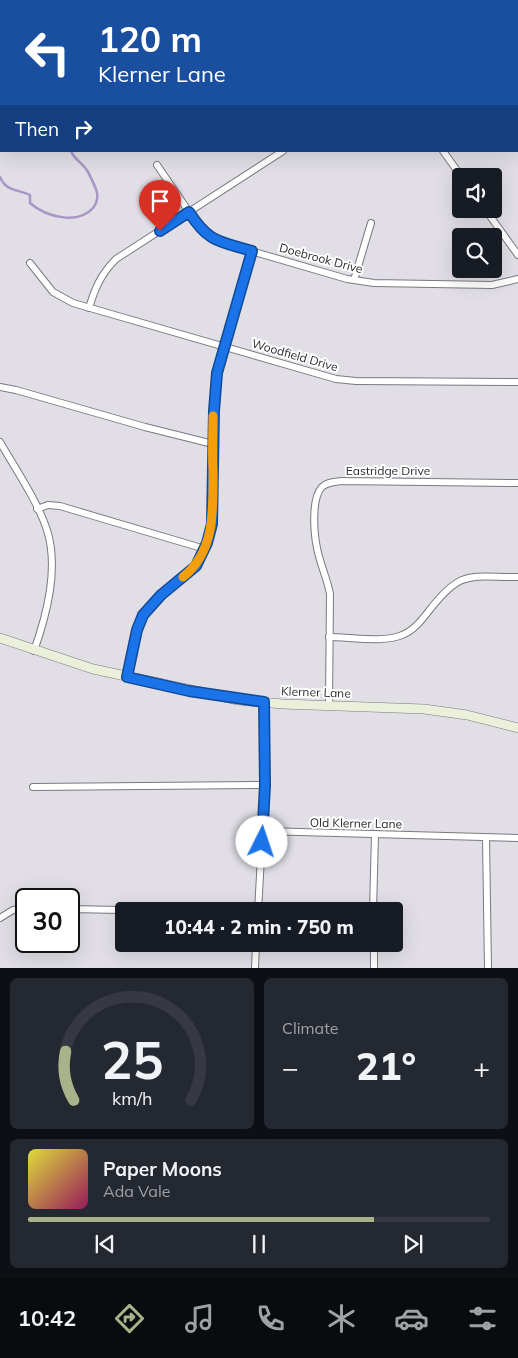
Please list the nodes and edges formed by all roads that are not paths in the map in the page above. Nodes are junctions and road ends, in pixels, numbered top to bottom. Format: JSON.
{"nodes":[{"id":1,"x":281,"y":152,"type":"edge"},
{"id":2,"x":444,"y":152,"type":"edge"},
{"id":3,"x":157,"y":165,"type":"dead end"},
{"id":4,"x":455,"y":168,"type":"edge"},
{"id":5,"x":189,"y":212,"type":"junction"},
{"id":6,"x":491,"y":218,"type":"edge"},
{"id":7,"x":371,"y":223,"type":"dead end"},
{"id":8,"x":252,"y":251,"type":"junction"},
{"id":9,"x":518,"y":255,"type":"edge"},
{"id":10,"x":30,"y":263,"type":"dead end"},
{"id":11,"x":518,"y":279,"type":"edge"},
{"id":12,"x":354,"y":280,"type":"junction"},
{"id":13,"x":89,"y":308,"type":"junction"},
{"id":14,"x":224,"y":345,"type":"junction"},
{"id":15,"x":518,"y":382,"type":"edge"},
{"id":16,"x":0,"y":387,"type":"edge"},
{"id":17,"x":0,"y":442,"type":"edge"},
{"id":18,"x":213,"y":444,"type":"junction"},
{"id":19,"x":518,"y":483,"type":"edge"},
{"id":20,"x":37,"y":508,"type":"junction"},
{"id":21,"x":205,"y":549,"type":"junction"},
{"id":22,"x":518,"y":577,"type":"edge"},
{"id":23,"x":329,"y":636,"type":"junction"},
{"id":24,"x":0,"y":638,"type":"edge"},
{"id":25,"x":34,"y":651,"type":"junction"},
{"id":26,"x":127,"y":677,"type":"junction"},
{"id":27,"x":264,"y":702,"type":"junction"},
{"id":28,"x":329,"y":705,"type":"junction"},
{"id":29,"x":518,"y":728,"type":"edge"},
{"id":30,"x":265,"y":785,"type":"junction"},
{"id":31,"x":33,"y":787,"type":"dead end"},
{"id":32,"x":263,"y":831,"type":"junction"},
{"id":33,"x":375,"y":834,"type":"junction"},
{"id":34,"x":486,"y":838,"type":"junction"},
{"id":35,"x":518,"y":838,"type":"edge"},
{"id":36,"x":259,"y":902,"type":"edge"},
{"id":37,"x":373,"y":902,"type":"edge"},
{"id":38,"x":80,"y":909,"type":"edge"},
{"id":39,"x":15,"y":910,"type":"edge"},
{"id":40,"x":115,"y":910,"type":"edge"},
{"id":41,"x":0,"y":918,"type":"edge"},
{"id":42,"x":256,"y":952,"type":"edge"},
{"id":43,"x":374,"y":952,"type":"edge"},
{"id":44,"x":255,"y":968,"type":"edge"},
{"id":45,"x":374,"y":968,"type":"edge"},
{"id":46,"x":488,"y":968,"type":"edge"}],
"edges":[{"from":1,"to":5,"type":"street"},
{"from":2,"to":4,"type":"street"},
{"from":3,"to":5,"type":"street","name":"Doebrook Drive"},
{"from":5,"to":8,"type":"street","name":"Doebrook Drive"},
{"from":5,"to":13,"type":"street"},
{"from":6,"to":9,"type":"street"},
{"from":7,"to":12,"type":"street"},
{"from":8,"to":12,"type":"street","name":"Doebrook Drive"},
{"from":8,"to":14,"type":"street"},
{"from":10,"to":13,"type":"street","name":"Woodfield Drive"},
{"from":11,"to":12,"type":"street","name":"Doebrook Drive"},
{"from":13,"to":14,"type":"street","name":"Woodfield Drive"},
{"from":14,"to":15,"type":"street","name":"Woodfield Drive"},
{"from":14,"to":18,"type":"street"},
{"from":16,"to":18,"type":"street"},
{"from":17,"to":20,"type":"street"},
{"from":18,"to":21,"type":"street"},
{"from":19,"to":23,"type":"street","name":"Eastridge Drive"},
{"from":20,"to":21,"type":"street"},
{"from":20,"to":25,"type":"street"},
{"from":21,"to":26,"type":"street"},
{"from":22,"to":23,"type":"street"},
{"from":23,"to":28,"type":"street","name":"Eastridge Drive"},
{"from":24,"to":25,"type":"street","name":"Klerner Lane"},
{"from":25,"to":26,"type":"street","name":"Klerner Lane"},
{"from":26,"to":27,"type":"street","name":"Klerner Lane"},
{"from":27,"to":28,"type":"street","name":"Klerner Lane"},
{"from":27,"to":30,"type":"street"},
{"from":28,"to":29,"type":"street","name":"Klerner Lane"},
{"from":30,"to":31,"type":"street"},
{"from":30,"to":32,"type":"street"},
{"from":32,"to":33,"type":"street","name":"Old Klerner Lane"},
{"from":32,"to":36,"type":"street"},
{"from":33,"to":34,"type":"street","name":"Old Klerner Lane"},
{"from":33,"to":37,"type":"street"},
{"from":34,"to":35,"type":"street","name":"Old Klerner Lane"},
{"from":34,"to":46,"type":"street"},
{"from":38,"to":40,"type":"street"},
{"from":39,"to":41,"type":"street"},
{"from":42,"to":44,"type":"street"},
{"from":43,"to":45,"type":"street"}]}
